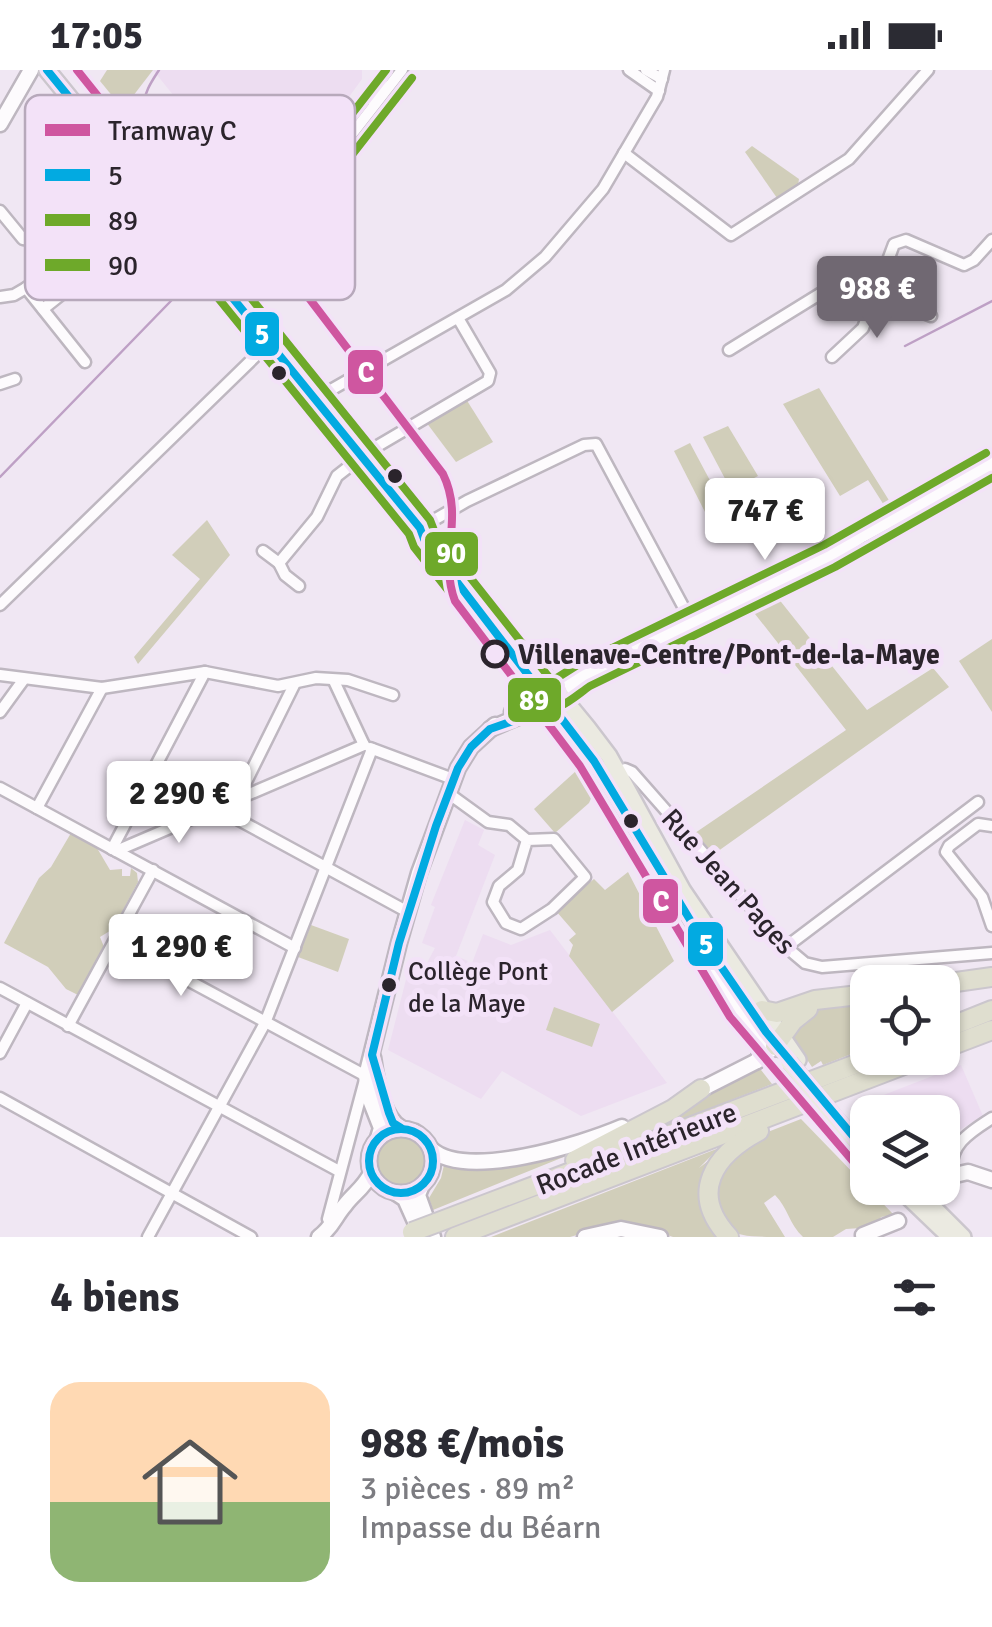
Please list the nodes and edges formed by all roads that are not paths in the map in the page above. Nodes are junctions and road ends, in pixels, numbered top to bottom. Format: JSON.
{"nodes":[{"id":1,"x":31,"y":70,"type":"edge"},
{"id":2,"x":47,"y":70,"type":"edge"},
{"id":3,"x":386,"y":70,"type":"edge"},
{"id":4,"x":402,"y":70,"type":"edge"},
{"id":5,"x":629,"y":70,"type":"edge"},
{"id":6,"x":646,"y":70,"type":"edge"},
{"id":7,"x":924,"y":71,"type":"edge"},
{"id":8,"x":662,"y":80,"type":"edge"},
{"id":9,"x":68,"y":95,"type":"edge"},
{"id":10,"x":371,"y":107,"type":"junction"},
{"id":11,"x":0,"y":124,"type":"edge"},
{"id":12,"x":355,"y":128,"type":"edge"},
{"id":13,"x":624,"y":153,"type":"junction"},
{"id":14,"x":0,"y":211,"type":"edge"},
{"id":15,"x":25,"y":240,"type":"edge"},
{"id":16,"x":992,"y":240,"type":"edge"},
{"id":17,"x":25,"y":289,"type":"edge"},
{"id":18,"x":876,"y":294,"type":"junction"},
{"id":19,"x":0,"y":297,"type":"edge"},
{"id":20,"x":35,"y":300,"type":"edge"},
{"id":21,"x":55,"y":300,"type":"edge"},
{"id":22,"x":236,"y":300,"type":"edge"},
{"id":23,"x":42,"y":310,"type":"junction"},
{"id":24,"x":932,"y":316,"type":"dead end"},
{"id":25,"x":458,"y":318,"type":"junction"},
{"id":26,"x":269,"y":343,"type":"junction"},
{"id":27,"x":729,"y":350,"type":"dead end"},
{"id":28,"x":832,"y":357,"type":"dead end"},
{"id":29,"x":84,"y":362,"type":"dead end"},
{"id":30,"x":15,"y":380,"type":"dead end"},
{"id":31,"x":0,"y":384,"type":"edge"},
{"id":32,"x":316,"y":400,"type":"junction"},
{"id":33,"x":361,"y":456,"type":"junction"},
{"id":34,"x":992,"y":464,"type":"edge"},
{"id":35,"x":420,"y":528,"type":"junction"},
{"id":36,"x":263,"y":550,"type":"dead end"},
{"id":37,"x":279,"y":563,"type":"junction"},
{"id":38,"x":299,"y":586,"type":"dead end"},
{"id":39,"x":0,"y":605,"type":"edge"},
{"id":40,"x":692,"y":623,"type":"junction"},
{"id":41,"x":206,"y":672,"type":"junction"},
{"id":42,"x":0,"y":675,"type":"edge"},
{"id":43,"x":24,"y":679,"type":"junction"},
{"id":44,"x":334,"y":681,"type":"junction"},
{"id":45,"x":294,"y":685,"type":"junction"},
{"id":46,"x":102,"y":688,"type":"junction"},
{"id":47,"x":550,"y":693,"type":"junction"},
{"id":48,"x":394,"y":696,"type":"dead end"},
{"id":49,"x":0,"y":712,"type":"edge"},
{"id":50,"x":364,"y":748,"type":"junction"},
{"id":51,"x":614,"y":780,"type":"junction"},
{"id":52,"x":451,"y":786,"type":"junction"},
{"id":53,"x":0,"y":788,"type":"edge"},
{"id":54,"x":232,"y":802,"type":"junction"},
{"id":55,"x":978,"y":802,"type":"dead end"},
{"id":56,"x":37,"y":808,"type":"junction"},
{"id":57,"x":992,"y":826,"type":"edge"},
{"id":58,"x":527,"y":840,"type":"junction"},
{"id":59,"x":114,"y":850,"type":"junction"},
{"id":60,"x":327,"y":868,"type":"junction"},
{"id":61,"x":153,"y":870,"type":"junction"},
{"id":62,"x":408,"y":912,"type":"junction"},
{"id":63,"x":992,"y":926,"type":"edge"},
{"id":64,"x":702,"y":940,"type":"junction"},
{"id":65,"x":115,"y":941,"type":"junction"},
{"id":66,"x":786,"y":947,"type":"junction"},
{"id":67,"x":295,"y":948,"type":"junction"},
{"id":68,"x":992,"y":953,"type":"edge"},
{"id":69,"x":992,"y":977,"type":"edge"},
{"id":70,"x":960,"y":981,"type":"edge"},
{"id":71,"x":0,"y":988,"type":"edge"},
{"id":72,"x":850,"y":997,"type":"edge"},
{"id":73,"x":840,"y":998,"type":"junction"},
{"id":74,"x":27,"y":1003,"type":"junction"},
{"id":75,"x":762,"y":1010,"type":"junction"},
{"id":76,"x":992,"y":1010,"type":"edge"},
{"id":77,"x":265,"y":1022,"type":"junction"},
{"id":78,"x":960,"y":1023,"type":"edge"},
{"id":79,"x":68,"y":1026,"type":"junction"},
{"id":80,"x":992,"y":1030,"type":"edge"},
{"id":81,"x":778,"y":1041,"type":"junction"},
{"id":82,"x":960,"y":1042,"type":"edge"},
{"id":83,"x":0,"y":1053,"type":"edge"},
{"id":84,"x":372,"y":1055,"type":"junction"},
{"id":85,"x":757,"y":1062,"type":"junction"},
{"id":86,"x":850,"y":1067,"type":"edge"},
{"id":87,"x":878,"y":1075,"type":"edge"},
{"id":88,"x":366,"y":1076,"type":"junction"},
{"id":89,"x":701,"y":1090,"type":"junction"},
{"id":90,"x":0,"y":1098,"type":"edge"},
{"id":91,"x":802,"y":1104,"type":"junction"},
{"id":92,"x":220,"y":1108,"type":"junction"},
{"id":93,"x":992,"y":1118,"type":"edge"},
{"id":94,"x":841,"y":1119,"type":"junction"},
{"id":95,"x":850,"y":1127,"type":"edge"},
{"id":96,"x":402,"y":1128,"type":"junction"},
{"id":97,"x":850,"y":1131,"type":"edge"},
{"id":98,"x":378,"y":1138,"type":"junction"},
{"id":99,"x":960,"y":1142,"type":"edge"},
{"id":100,"x":431,"y":1149,"type":"junction"},
{"id":101,"x":339,"y":1172,"type":"junction"},
{"id":102,"x":371,"y":1173,"type":"junction"},
{"id":103,"x":960,"y":1174,"type":"edge"},
{"id":104,"x":992,"y":1180,"type":"edge"},
{"id":105,"x":422,"y":1185,"type":"junction"},
{"id":106,"x":338,"y":1186,"type":"junction"},
{"id":107,"x":172,"y":1192,"type":"junction"},
{"id":108,"x":392,"y":1192,"type":"junction"},
{"id":109,"x":353,"y":1197,"type":"junction"},
{"id":110,"x":916,"y":1205,"type":"edge"},
{"id":111,"x":937,"y":1205,"type":"edge"},
{"id":112,"x":328,"y":1218,"type":"dead end"},
{"id":113,"x":435,"y":1230,"type":"edge"},
{"id":114,"x":412,"y":1235,"type":"edge"},
{"id":115,"x":861,"y":1236,"type":"edge"},
{"id":116,"x":148,"y":1237,"type":"edge"},
{"id":117,"x":252,"y":1237,"type":"edge"},
{"id":118,"x":319,"y":1237,"type":"edge"},
{"id":119,"x":455,"y":1237,"type":"edge"},
{"id":120,"x":584,"y":1237,"type":"edge"},
{"id":121,"x":660,"y":1237,"type":"edge"},
{"id":122,"x":729,"y":1237,"type":"edge"},
{"id":123,"x":886,"y":1237,"type":"edge"},
{"id":124,"x":947,"y":1237,"type":"edge"},
{"id":125,"x":962,"y":1237,"type":"edge"}],
"edges":[{"from":1,"to":11,"type":"street"},
{"from":2,"to":9,"type":"main road"},
{"from":3,"to":10,"type":"street"},
{"from":4,"to":10,"type":"street"},
{"from":5,"to":8,"type":"street"},
{"from":6,"to":8,"type":"street"},
{"from":7,"to":13,"type":"street"},
{"from":8,"to":13,"type":"street"},
{"from":10,"to":12,"type":"street"},
{"from":13,"to":25,"type":"street"},
{"from":14,"to":15,"type":"street"},
{"from":16,"to":18,"type":"street"},
{"from":17,"to":19,"type":"street"},
{"from":18,"to":24,"type":"street"},
{"from":18,"to":27,"type":"street"},
{"from":18,"to":28,"type":"street"},
{"from":20,"to":23,"type":"street"},
{"from":21,"to":23,"type":"street"},
{"from":22,"to":26,"type":"main road"},
{"from":23,"to":29,"type":"street"},
{"from":25,"to":32,"type":"street"},
{"from":25,"to":33,"type":"street"},
{"from":26,"to":32,"type":"main road"},
{"from":26,"to":39,"type":"street"},
{"from":30,"to":31,"type":"street"},
{"from":32,"to":33,"type":"main road"},
{"from":33,"to":35,"type":"main road"},
{"from":33,"to":37,"type":"street"},
{"from":34,"to":40,"type":"street"},
{"from":35,"to":40,"type":"street"},
{"from":35,"to":47,"type":"main road"},
{"from":36,"to":37,"type":"street"},
{"from":37,"to":38,"type":"street"},
{"from":40,"to":47,"type":"street"},
{"from":41,"to":45,"type":"street"},
{"from":41,"to":46,"type":"street"},
{"from":41,"to":59,"type":"street"},
{"from":42,"to":43,"type":"street"},
{"from":43,"to":46,"type":"street"},
{"from":43,"to":49,"type":"street"},
{"from":44,"to":45,"type":"street"},
{"from":44,"to":48,"type":"street"},
{"from":44,"to":50,"type":"street"},
{"from":45,"to":54,"type":"street"},
{"from":46,"to":56,"type":"street"},
{"from":47,"to":51,"type":"main road"},
{"from":47,"to":51,"type":"main road"},
{"from":47,"to":52,"type":"street"},
{"from":50,"to":52,"type":"street"},
{"from":50,"to":54,"type":"street"},
{"from":50,"to":60,"type":"street"},
{"from":51,"to":64,"type":"main road"},
{"from":51,"to":66,"type":"street","name":"Rue Jean Pages"},
{"from":51,"to":75,"type":"main road"},
{"from":52,"to":58,"type":"street"},
{"from":52,"to":62,"type":"street"},
{"from":53,"to":56,"type":"street"},
{"from":54,"to":59,"type":"street"},
{"from":54,"to":60,"type":"street"},
{"from":55,"to":66,"type":"street"},
{"from":56,"to":59,"type":"street"},
{"from":57,"to":63,"type":"street"},
{"from":58,"to":58,"type":"street"},
{"from":59,"to":61,"type":"street"},
{"from":60,"to":62,"type":"street"},
{"from":60,"to":67,"type":"street"},
{"from":61,"to":65,"type":"street"},
{"from":61,"to":67,"type":"street"},
{"from":62,"to":84,"type":"street"},
{"from":64,"to":81,"type":"main road"},
{"from":64,"to":85,"type":"street"},
{"from":65,"to":77,"type":"street"},
{"from":65,"to":79,"type":"street"},
{"from":66,"to":68,"type":"street","name":"Rue Jean Pages"},
{"from":67,"to":77,"type":"street"},
{"from":69,"to":70,"type":"highway"},
{"from":71,"to":74,"type":"street"},
{"from":72,"to":73,"type":"highway"},
{"from":73,"to":75,"type":"highway"},
{"from":73,"to":81,"type":"highway"},
{"from":74,"to":79,"type":"street"},
{"from":74,"to":83,"type":"street"},
{"from":75,"to":81,"type":"main road"},
{"from":76,"to":78,"type":"highway"},
{"from":77,"to":88,"type":"street"},
{"from":77,"to":92,"type":"street"},
{"from":79,"to":92,"type":"street"},
{"from":80,"to":82,"type":"highway"},
{"from":81,"to":85,"type":"street"},
{"from":81,"to":94,"type":"main road"},
{"from":84,"to":88,"type":"street"},
{"from":84,"to":96,"type":"street"},
{"from":85,"to":89,"type":"street"},
{"from":86,"to":113,"type":"highway","name":"Rocade Intérieure"},
{"from":87,"to":91,"type":"highway"},
{"from":88,"to":98,"type":"street"},
{"from":88,"to":101,"type":"street"},
{"from":89,"to":100,"type":"street"},
{"from":89,"to":113,"type":"highway"},
{"from":90,"to":107,"type":"street"},
{"from":91,"to":119,"type":"highway"},
{"from":91,"to":122,"type":"highway"},
{"from":92,"to":101,"type":"street"},
{"from":92,"to":107,"type":"street"},
{"from":93,"to":99,"type":"street"},
{"from":94,"to":95,"type":"main road"},
{"from":94,"to":97,"type":"main road"},
{"from":96,"to":98,"type":"street"},
{"from":96,"to":100,"type":"street"},
{"from":98,"to":102,"type":"street"},
{"from":100,"to":105,"type":"street"},
{"from":101,"to":106,"type":"street"},
{"from":102,"to":108,"type":"street"},
{"from":102,"to":109,"type":"street"},
{"from":103,"to":104,"type":"street"},
{"from":105,"to":108,"type":"street"},
{"from":105,"to":113,"type":"street"},
{"from":106,"to":109,"type":"street"},
{"from":106,"to":112,"type":"street"},
{"from":107,"to":116,"type":"street"},
{"from":107,"to":117,"type":"street"},
{"from":108,"to":109,"type":"street"},
{"from":108,"to":114,"type":"street"},
{"from":109,"to":118,"type":"street"},
{"from":110,"to":124,"type":"main road"},
{"from":111,"to":125,"type":"main road"},
{"from":113,"to":114,"type":"highway","name":"Rocade Intérieure","bridge":true},
{"from":115,"to":123,"type":"street"},
{"from":120,"to":121,"type":"street"}]}
